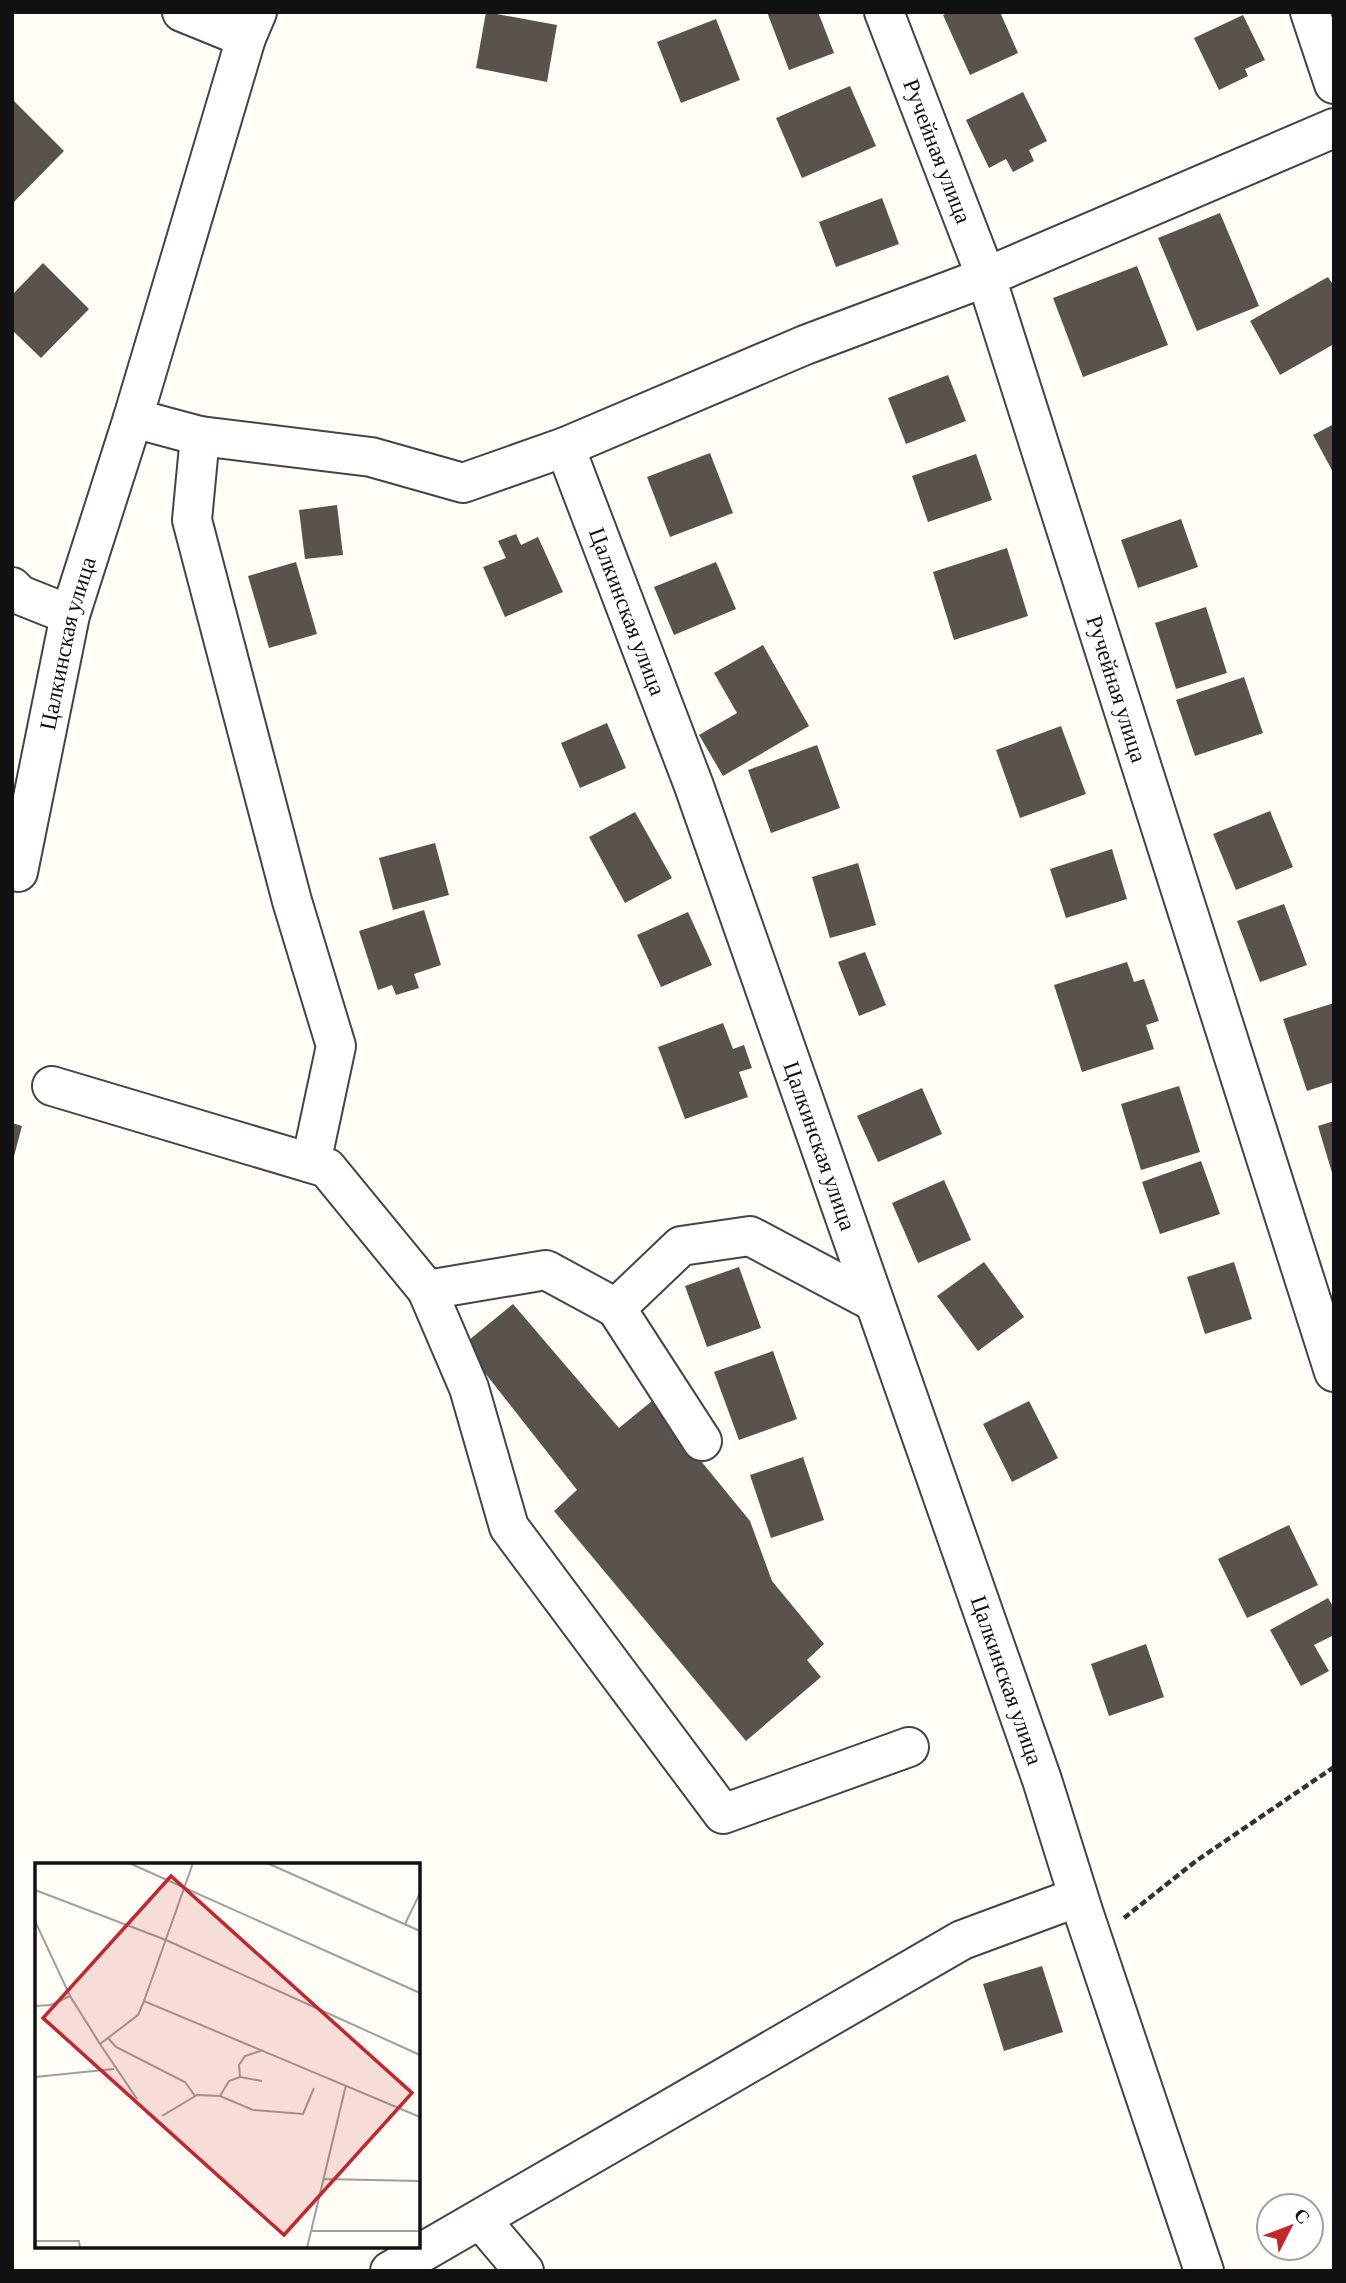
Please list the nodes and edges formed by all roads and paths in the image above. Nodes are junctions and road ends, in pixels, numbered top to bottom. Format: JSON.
{"nodes":[{"id":1,"x":182,"y":12,"type":"edge"},
{"id":2,"x":884,"y":12,"type":"edge"},
{"id":3,"x":1310,"y":12,"type":"edge"},
{"id":4,"x":252,"y":25,"type":"edge"},
{"id":5,"x":1334,"y":84,"type":"edge"},
{"id":6,"x":1334,"y":128,"type":"edge"},
{"id":7,"x":986,"y":277,"type":"junction"},
{"id":8,"x":133,"y":418,"type":"junction"},
{"id":9,"x":201,"y":436,"type":"junction"},
{"id":10,"x":565,"y":447,"type":"junction"},
{"id":11,"x":12,"y":587,"type":"edge"},
{"id":12,"x":70,"y":615,"type":"junction"},
{"id":13,"x":18,"y":872,"type":"dead end"},
{"id":14,"x":52,"y":1086,"type":"dead end"},
{"id":15,"x":311,"y":1163,"type":"junction"},
{"id":16,"x":427,"y":1290,"type":"junction"},
{"id":17,"x":874,"y":1302,"type":"junction"},
{"id":18,"x":615,"y":1308,"type":"junction"},
{"id":19,"x":1334,"y":1371,"type":"edge"},
{"id":20,"x":702,"y":1441,"type":"dead end"},
{"id":21,"x":909,"y":1747,"type":"dead end"},
{"id":22,"x":1334,"y":1768,"type":"edge"},
{"id":23,"x":1079,"y":1897,"type":"junction"},
{"id":24,"x":1094,"y":1941,"type":"junction"},
{"id":25,"x":481,"y":2220,"type":"junction"},
{"id":26,"x":390,"y":2271,"type":"edge"},
{"id":27,"x":524,"y":2271,"type":"edge"},
{"id":28,"x":1204,"y":2271,"type":"edge"}],
"edges":[{"from":1,"to":4,"type":"street"},
{"from":2,"to":7,"type":"street","name":"Ручейная улица"},
{"from":3,"to":5,"type":"street"},
{"from":4,"to":8,"type":"street","name":"Цалкинская улица"},
{"from":6,"to":7,"type":"street"},
{"from":7,"to":10,"type":"street"},
{"from":7,"to":19,"type":"street","name":"Ручейная улица"},
{"from":8,"to":9,"type":"street"},
{"from":8,"to":12,"type":"street","name":"Цалкинская улица"},
{"from":9,"to":10,"type":"street"},
{"from":9,"to":15,"type":"street"},
{"from":10,"to":17,"type":"street","name":"Цалкинская улица"},
{"from":11,"to":12,"type":"street"},
{"from":12,"to":13,"type":"street","name":"Цалкинская улица"},
{"from":14,"to":15,"type":"street"},
{"from":15,"to":16,"type":"street"},
{"from":16,"to":18,"type":"street"},
{"from":16,"to":21,"type":"street"},
{"from":17,"to":18,"type":"street"},
{"from":17,"to":23,"type":"street","name":"Цалкинская улица"},
{"from":18,"to":20,"type":"street"},
{"from":22,"to":24,"type":"path"},
{"from":23,"to":24,"type":"street","name":"Цалкинская улица"},
{"from":23,"to":25,"type":"street"},
{"from":24,"to":28,"type":"street","name":"Цалкинская улица"},
{"from":25,"to":26,"type":"street"},
{"from":25,"to":27,"type":"street"}]}
